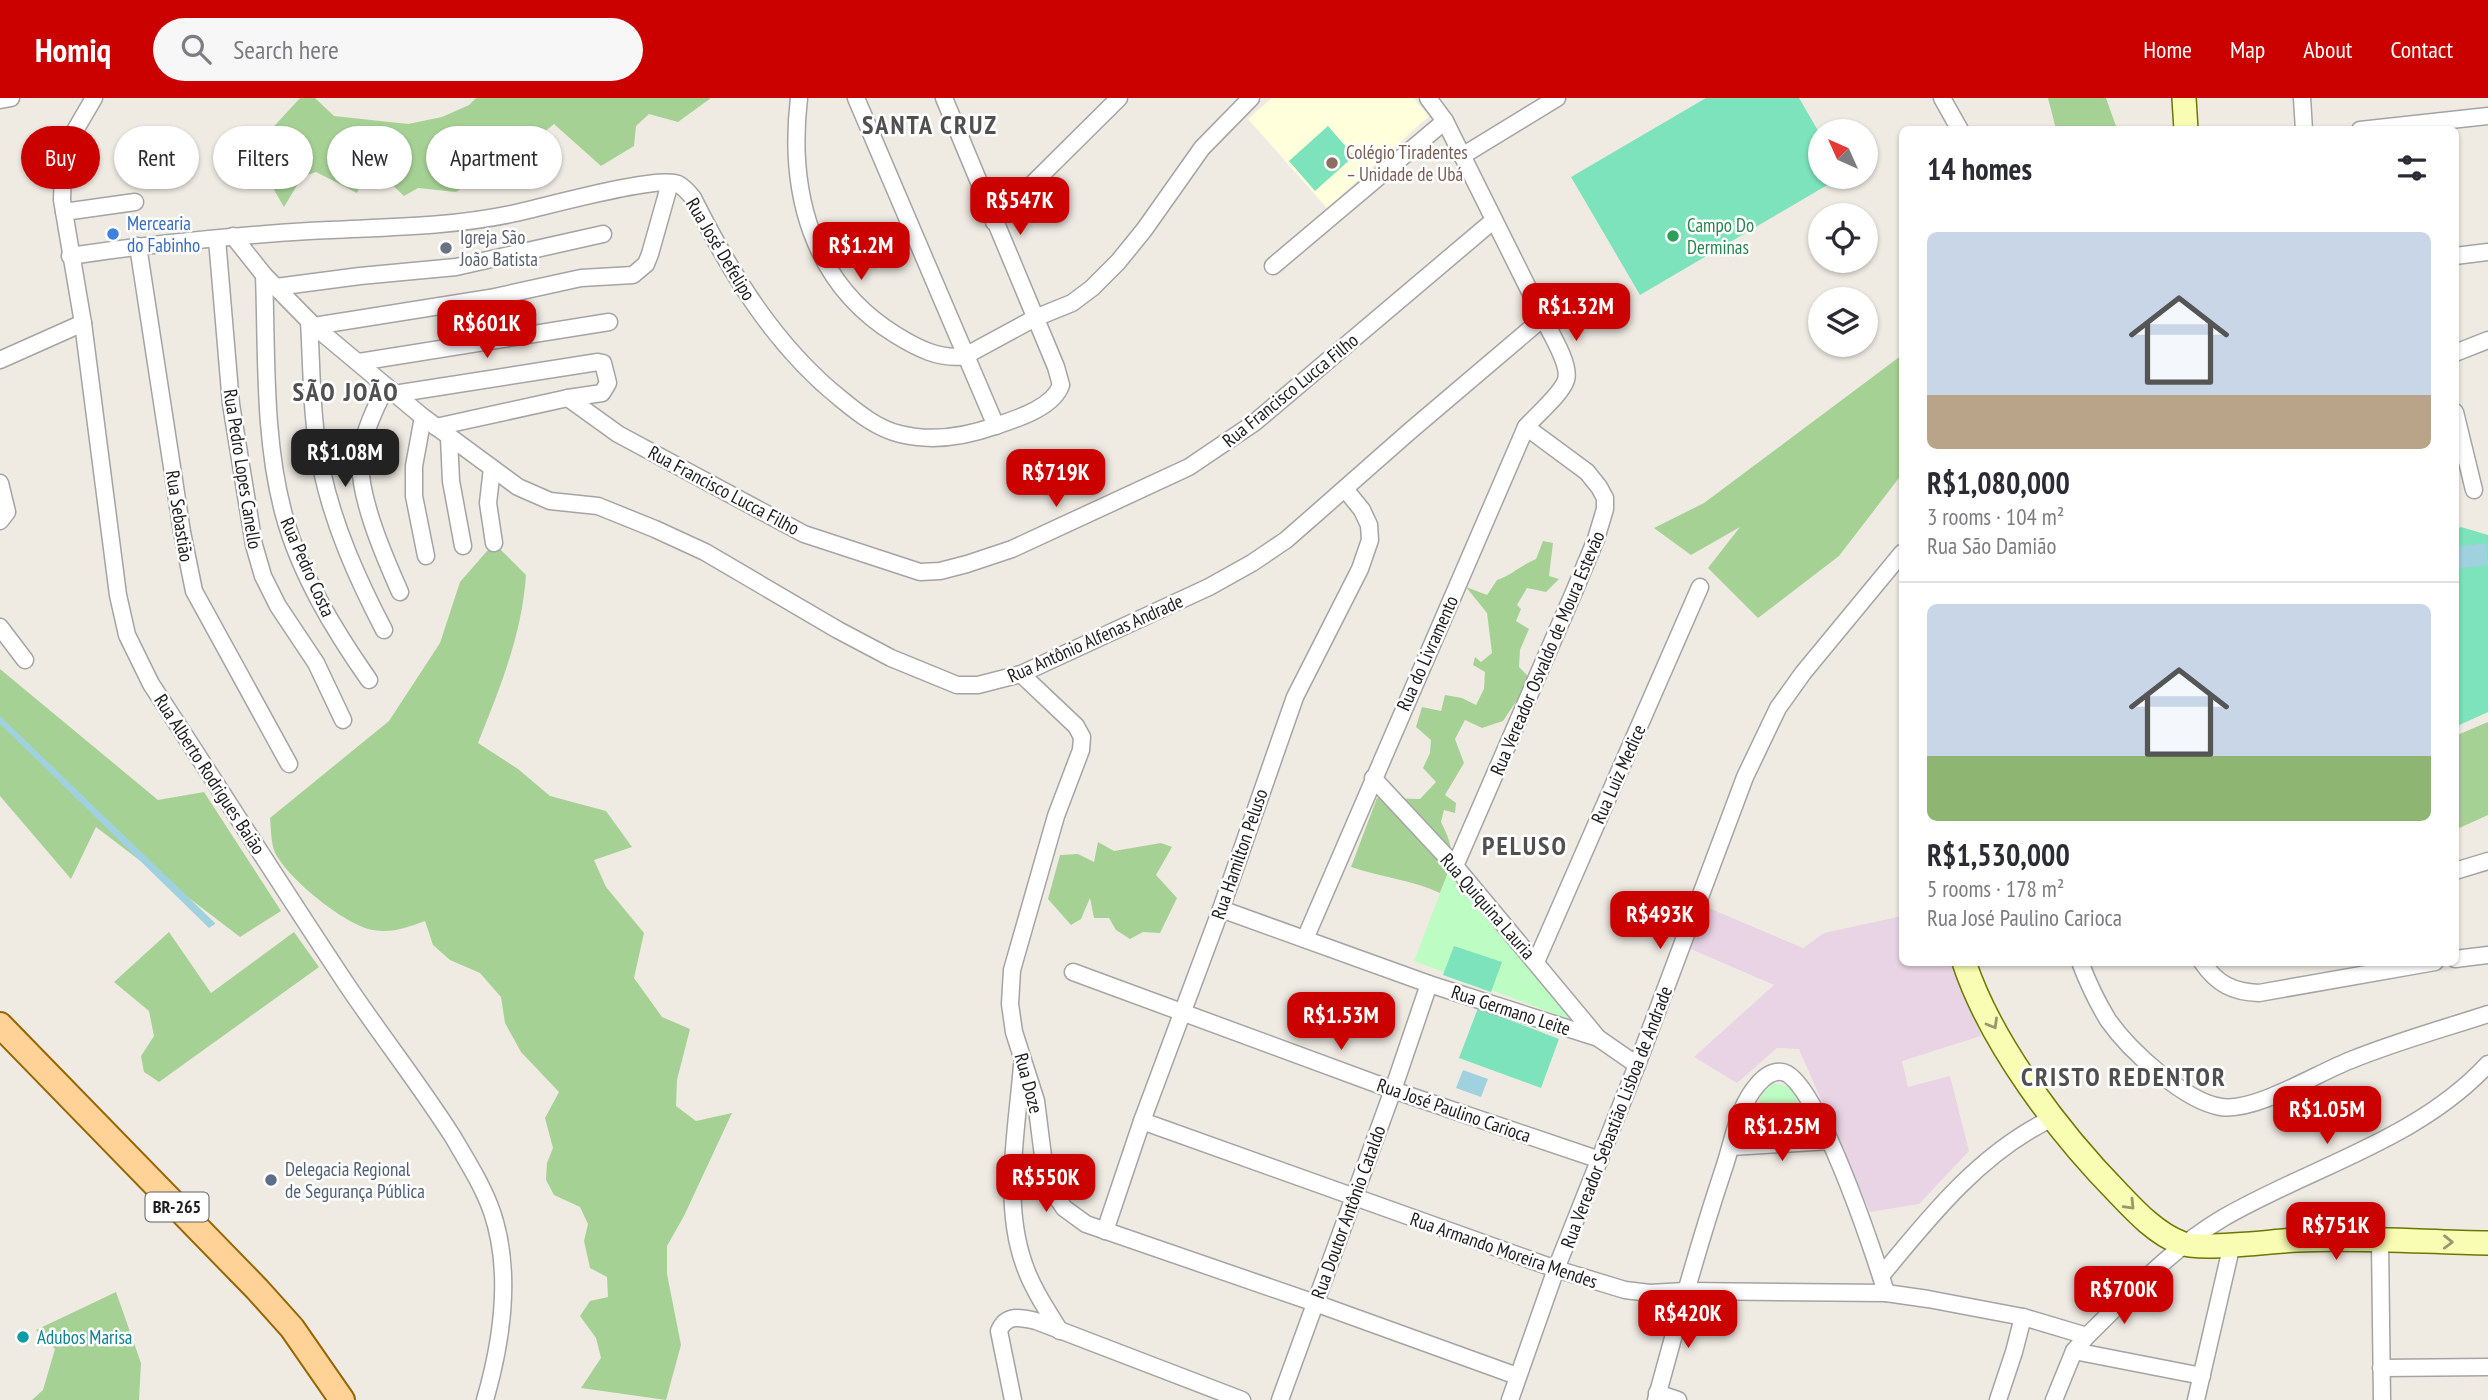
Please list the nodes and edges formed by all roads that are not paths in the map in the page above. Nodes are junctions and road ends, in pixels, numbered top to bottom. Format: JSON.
{"nodes":[{"id":1,"x":11,"y":98,"type":"edge"},
{"id":2,"x":94,"y":98,"type":"edge"},
{"id":3,"x":799,"y":98,"type":"edge"},
{"id":4,"x":856,"y":98,"type":"edge"},
{"id":5,"x":944,"y":98,"type":"edge"},
{"id":6,"x":1119,"y":98,"type":"edge"},
{"id":7,"x":1251,"y":98,"type":"edge"},
{"id":8,"x":1428,"y":98,"type":"edge"},
{"id":9,"x":1557,"y":98,"type":"edge"},
{"id":10,"x":1942,"y":98,"type":"edge"},
{"id":11,"x":2184,"y":98,"type":"edge"},
{"id":12,"x":2302,"y":98,"type":"edge"},
{"id":13,"x":0,"y":100,"type":"edge"},
{"id":14,"x":2488,"y":116,"type":"edge"},
{"id":15,"x":1445,"y":121,"type":"junction"},
{"id":16,"x":1958,"y":126,"type":"edge"},
{"id":17,"x":2186,"y":126,"type":"edge"},
{"id":18,"x":2304,"y":126,"type":"edge"},
{"id":19,"x":2397,"y":126,"type":"edge"},
{"id":20,"x":1462,"y":156,"type":"junction"},
{"id":21,"x":670,"y":183,"type":"junction"},
{"id":22,"x":135,"y":202,"type":"dead end"},
{"id":23,"x":64,"y":212,"type":"junction"},
{"id":24,"x":1494,"y":220,"type":"junction"},
{"id":25,"x":994,"y":222,"type":"junction"},
{"id":26,"x":603,"y":234,"type":"dead end"},
{"id":27,"x":225,"y":238,"type":"junction"},
{"id":28,"x":138,"y":246,"type":"junction"},
{"id":29,"x":2488,"y":252,"type":"edge"},
{"id":30,"x":71,"y":256,"type":"junction"},
{"id":31,"x":2459,"y":256,"type":"edge"},
{"id":32,"x":1273,"y":266,"type":"dead end"},
{"id":33,"x":270,"y":281,"type":"junction"},
{"id":34,"x":1035,"y":318,"type":"junction"},
{"id":35,"x":1543,"y":318,"type":"junction"},
{"id":36,"x":609,"y":322,"type":"dead end"},
{"id":37,"x":83,"y":323,"type":"junction"},
{"id":38,"x":311,"y":323,"type":"junction"},
{"id":39,"x":2488,"y":340,"type":"edge"},
{"id":40,"x":2459,"y":351,"type":"edge"},
{"id":41,"x":965,"y":356,"type":"junction"},
{"id":42,"x":0,"y":360,"type":"edge"},
{"id":43,"x":359,"y":362,"type":"junction"},
{"id":44,"x":390,"y":390,"type":"junction"},
{"id":45,"x":568,"y":398,"type":"junction"},
{"id":46,"x":423,"y":417,"type":"junction"},
{"id":47,"x":996,"y":426,"type":"junction"},
{"id":48,"x":436,"y":427,"type":"junction"},
{"id":49,"x":1526,"y":427,"type":"junction"},
{"id":50,"x":449,"y":438,"type":"junction"},
{"id":51,"x":2459,"y":446,"type":"edge"},
{"id":52,"x":492,"y":468,"type":"junction"},
{"id":53,"x":0,"y":483,"type":"edge"},
{"id":54,"x":1345,"y":489,"type":"junction"},
{"id":55,"x":2474,"y":489,"type":"dead end"},
{"id":56,"x":0,"y":521,"type":"edge"},
{"id":57,"x":494,"y":543,"type":"dead end"},
{"id":58,"x":463,"y":546,"type":"dead end"},
{"id":59,"x":426,"y":556,"type":"dead end"},
{"id":60,"x":1899,"y":557,"type":"edge"},
{"id":61,"x":1700,"y":587,"type":"dead end"},
{"id":62,"x":400,"y":592,"type":"dead end"},
{"id":63,"x":0,"y":627,"type":"edge"},
{"id":64,"x":384,"y":630,"type":"dead end"},
{"id":65,"x":25,"y":660,"type":"dead end"},
{"id":66,"x":1021,"y":674,"type":"junction"},
{"id":67,"x":369,"y":680,"type":"dead end"},
{"id":68,"x":343,"y":720,"type":"dead end"},
{"id":69,"x":289,"y":764,"type":"dead end"},
{"id":70,"x":1373,"y":778,"type":"junction"},
{"id":71,"x":2488,"y":860,"type":"edge"},
{"id":72,"x":1455,"y":866,"type":"junction"},
{"id":73,"x":2459,"y":871,"type":"edge"},
{"id":74,"x":1221,"y":909,"type":"junction"},
{"id":75,"x":1305,"y":939,"type":"junction"},
{"id":76,"x":2488,"y":954,"type":"edge"},
{"id":77,"x":2459,"y":958,"type":"edge"},
{"id":78,"x":1536,"y":962,"type":"junction"},
{"id":79,"x":1966,"y":966,"type":"edge"},
{"id":80,"x":2082,"y":966,"type":"edge"},
{"id":81,"x":2205,"y":966,"type":"edge"},
{"id":82,"x":2412,"y":966,"type":"edge"},
{"id":83,"x":1073,"y":972,"type":"dead end"},
{"id":84,"x":1429,"y":984,"type":"junction"},
{"id":85,"x":1182,"y":1013,"type":"junction"},
{"id":86,"x":2488,"y":1014,"type":"edge"},
{"id":87,"x":0,"y":1025,"type":"edge"},
{"id":88,"x":1598,"y":1038,"type":"junction"},
{"id":89,"x":1023,"y":1060,"type":"junction"},
{"id":90,"x":2488,"y":1064,"type":"edge"},
{"id":91,"x":1637,"y":1065,"type":"junction"},
{"id":92,"x":1393,"y":1090,"type":"junction"},
{"id":93,"x":2053,"y":1118,"type":"junction"},
{"id":94,"x":1142,"y":1121,"type":"junction"},
{"id":95,"x":1830,"y":1141,"type":"junction"},
{"id":96,"x":1731,"y":1147,"type":"junction"},
{"id":97,"x":1600,"y":1160,"type":"junction"},
{"id":98,"x":1354,"y":1198,"type":"junction"},
{"id":99,"x":1105,"y":1231,"type":"junction"},
{"id":100,"x":2380,"y":1241,"type":"junction"},
{"id":101,"x":2488,"y":1243,"type":"edge"},
{"id":102,"x":2232,"y":1244,"type":"junction"},
{"id":103,"x":2184,"y":1245,"type":"junction"},
{"id":104,"x":1556,"y":1269,"type":"junction"},
{"id":105,"x":1881,"y":1276,"type":"junction"},
{"id":106,"x":1685,"y":1291,"type":"junction"},
{"id":107,"x":1886,"y":1293,"type":"junction"},
{"id":108,"x":1315,"y":1303,"type":"junction"},
{"id":109,"x":2023,"y":1317,"type":"junction"},
{"id":110,"x":1060,"y":1331,"type":"junction"},
{"id":111,"x":2087,"y":1336,"type":"junction"},
{"id":112,"x":2074,"y":1351,"type":"junction"},
{"id":113,"x":2488,"y":1367,"type":"edge"},
{"id":114,"x":2381,"y":1368,"type":"junction"},
{"id":115,"x":1517,"y":1376,"type":"junction"},
{"id":116,"x":2202,"y":1376,"type":"junction"},
{"id":117,"x":1657,"y":1397,"type":"edge"},
{"id":118,"x":341,"y":1400,"type":"edge"},
{"id":119,"x":485,"y":1400,"type":"edge"},
{"id":120,"x":1013,"y":1400,"type":"edge"},
{"id":121,"x":1242,"y":1400,"type":"edge"},
{"id":122,"x":1280,"y":1400,"type":"edge"},
{"id":123,"x":1510,"y":1400,"type":"edge"},
{"id":124,"x":1678,"y":1400,"type":"edge"},
{"id":125,"x":1998,"y":1400,"type":"edge"},
{"id":126,"x":2054,"y":1400,"type":"edge"},
{"id":127,"x":2196,"y":1400,"type":"edge"},
{"id":128,"x":2382,"y":1400,"type":"edge"}],
"edges":[{"from":1,"to":13,"type":"street"},
{"from":2,"to":23,"type":"street","name":"Rua Alberto Rodrigues Baião"},
{"from":3,"to":41,"type":"street"},
{"from":4,"to":41,"type":"street"},
{"from":5,"to":25,"type":"street"},
{"from":6,"to":25,"type":"street"},
{"from":7,"to":34,"type":"street"},
{"from":8,"to":15,"type":"street"},
{"from":9,"to":20,"type":"street"},
{"from":10,"to":16,"type":"street"},
{"from":11,"to":17,"type":"street"},
{"from":12,"to":18,"type":"street"},
{"from":14,"to":19,"type":"street"},
{"from":15,"to":20,"type":"street"},
{"from":15,"to":32,"type":"street"},
{"from":20,"to":24,"type":"street"},
{"from":21,"to":27,"type":"street","name":"Rua José Defelipo"},
{"from":21,"to":38,"type":"street"},
{"from":21,"to":47,"type":"street","name":"Rua José Defelipo"},
{"from":22,"to":23,"type":"street"},
{"from":23,"to":30,"type":"street","name":"Rua Alberto Rodrigues Baião"},
{"from":24,"to":35,"type":"street"},
{"from":24,"to":45,"type":"street","name":"Rua Francisco Lucca Filho"},
{"from":25,"to":34,"type":"street"},
{"from":26,"to":33,"type":"street"},
{"from":27,"to":28,"type":"street","name":"Rua José Defelipo"},
{"from":27,"to":33,"type":"street","name":"Rua Antônio Alfenas Andrade"},
{"from":27,"to":68,"type":"street","name":"Rua Pedro Lopes Canello"},
{"from":28,"to":30,"type":"street","name":"Rua José Defelipo"},
{"from":28,"to":69,"type":"street","name":"Rua Sebastião"},
{"from":29,"to":31,"type":"street"},
{"from":30,"to":37,"type":"street","name":"Rua Alberto Rodrigues Baião"},
{"from":33,"to":38,"type":"street","name":"Rua Antônio Alfenas Andrade"},
{"from":33,"to":67,"type":"street","name":"Rua Pedro Costa"},
{"from":34,"to":41,"type":"street"},
{"from":34,"to":47,"type":"street","name":"Rua José Defelipo"},
{"from":35,"to":49,"type":"street","name":"Rua do Livramento"},
{"from":35,"to":54,"type":"street","name":"Rua Antônio Alfenas Andrade"},
{"from":36,"to":43,"type":"street"},
{"from":37,"to":42,"type":"street"},
{"from":37,"to":119,"type":"street","name":"Rua Alberto Rodrigues Baião"},
{"from":38,"to":43,"type":"street","name":"Rua Antônio Alfenas Andrade"},
{"from":38,"to":64,"type":"street"},
{"from":39,"to":40,"type":"street"},
{"from":41,"to":47,"type":"street"},
{"from":43,"to":44,"type":"street","name":"Rua Antônio Alfenas Andrade"},
{"from":44,"to":45,"type":"street"},
{"from":44,"to":46,"type":"street","name":"Rua Antônio Alfenas Andrade"},
{"from":44,"to":62,"type":"street"},
{"from":45,"to":48,"type":"street"},
{"from":46,"to":48,"type":"street","name":"Rua Antônio Alfenas Andrade"},
{"from":46,"to":59,"type":"street"},
{"from":48,"to":50,"type":"street","name":"Rua Antônio Alfenas Andrade"},
{"from":49,"to":70,"type":"street","name":"Rua do Livramento"},
{"from":49,"to":72,"type":"street","name":"Rua Vereador Osvaldo de Moura Estevão"},
{"from":50,"to":52,"type":"street","name":"Rua Antônio Alfenas Andrade"},
{"from":50,"to":58,"type":"street"},
{"from":51,"to":55,"type":"street"},
{"from":52,"to":57,"type":"street"},
{"from":52,"to":66,"type":"street","name":"Rua Antônio Alfenas Andrade"},
{"from":53,"to":56,"type":"street"},
{"from":54,"to":66,"type":"street","name":"Rua Antônio Alfenas Andrade"},
{"from":54,"to":74,"type":"street","name":"Rua Hamilton Peluso"},
{"from":60,"to":91,"type":"street","name":"Rua Vereador Sebastião Lisboa de Andrade"},
{"from":61,"to":78,"type":"street","name":"Rua Luiz Medice"},
{"from":63,"to":65,"type":"street"},
{"from":66,"to":89,"type":"street","name":"Rua Doze"},
{"from":70,"to":72,"type":"street","name":"Rua Quiquina Lauria"},
{"from":70,"to":75,"type":"street","name":"Rua do Livramento"},
{"from":71,"to":73,"type":"street"},
{"from":72,"to":78,"type":"street","name":"Rua Quiquina Lauria"},
{"from":74,"to":75,"type":"street","name":"Rua Germano Leite"},
{"from":74,"to":85,"type":"street","name":"Rua Hamilton Peluso"},
{"from":75,"to":84,"type":"street","name":"Rua Germano Leite"},
{"from":76,"to":77,"type":"street"},
{"from":78,"to":88,"type":"street","name":"Rua Quiquina Lauria"},
{"from":79,"to":93,"type":"street","one_way":true},
{"from":80,"to":86,"type":"street"},
{"from":81,"to":82,"type":"street"},
{"from":83,"to":85,"type":"street","name":"Rua José Paulino Carioca"},
{"from":84,"to":88,"type":"street","name":"Rua Germano Leite"},
{"from":84,"to":92,"type":"street","name":"Rua Doutor Antônio Cataldo"},
{"from":85,"to":92,"type":"street","name":"Rua José Paulino Carioca"},
{"from":85,"to":94,"type":"street","name":"Rua Hamilton Peluso"},
{"from":87,"to":118,"type":"main road","number":"BR-265"},
{"from":88,"to":91,"type":"street","name":"Rua Germano Leite"},
{"from":89,"to":99,"type":"street","name":"Rua Doze"},
{"from":89,"to":110,"type":"street"},
{"from":90,"to":103,"type":"street"},
{"from":91,"to":97,"type":"street","name":"Rua Vereador Sebastião Lisboa de Andrade"},
{"from":92,"to":97,"type":"street","name":"Rua José Paulino Carioca"},
{"from":92,"to":98,"type":"street","name":"Rua Doutor Antônio Cataldo"},
{"from":93,"to":103,"type":"street","one_way":true},
{"from":93,"to":105,"type":"street"},
{"from":94,"to":98,"type":"street","name":"Rua Armando Moreira Mendes"},
{"from":94,"to":99,"type":"street","name":"Rua Hamilton Peluso"},
{"from":95,"to":96,"type":"street"},
{"from":95,"to":96,"type":"street"},
{"from":95,"to":105,"type":"street"},
{"from":96,"to":106,"type":"street"},
{"from":97,"to":104,"type":"street","name":"Rua Vereador Sebastião Lisboa de Andrade"},
{"from":98,"to":104,"type":"street","name":"Rua Armando Moreira Mendes"},
{"from":98,"to":108,"type":"street","name":"Rua Doutor Antônio Cataldo"},
{"from":99,"to":108,"type":"street","name":"Rua Doze"},
{"from":100,"to":101,"type":"street","one_way":true},
{"from":100,"to":102,"type":"street"},
{"from":100,"to":114,"type":"street"},
{"from":102,"to":103,"type":"street"},
{"from":102,"to":116,"type":"street"},
{"from":103,"to":111,"type":"street"},
{"from":104,"to":106,"type":"street","name":"Rua Armando Moreira Mendes"},
{"from":104,"to":115,"type":"street","name":"Rua Vereador Sebastião Lisboa de Andrade"},
{"from":105,"to":107,"type":"street"},
{"from":106,"to":107,"type":"street","name":"Rua Armando Moreira Mendes"},
{"from":106,"to":117,"type":"street"},
{"from":107,"to":109,"type":"street","name":"Rua Armando Moreira Mendes"},
{"from":108,"to":115,"type":"street","name":"Rua Doze"},
{"from":108,"to":122,"type":"street","name":"Rua Doutor Antônio Cataldo"},
{"from":109,"to":111,"type":"street","name":"Rua Armando Moreira Mendes"},
{"from":109,"to":125,"type":"street"},
{"from":110,"to":120,"type":"street"},
{"from":110,"to":121,"type":"street"},
{"from":111,"to":112,"type":"street"},
{"from":112,"to":116,"type":"street"},
{"from":112,"to":126,"type":"street"},
{"from":113,"to":114,"type":"street"},
{"from":114,"to":128,"type":"street"},
{"from":115,"to":123,"type":"street","name":"Rua Vereador Sebastião Lisboa de Andrade"},
{"from":116,"to":127,"type":"street"},
{"from":117,"to":124,"type":"street"}]}
